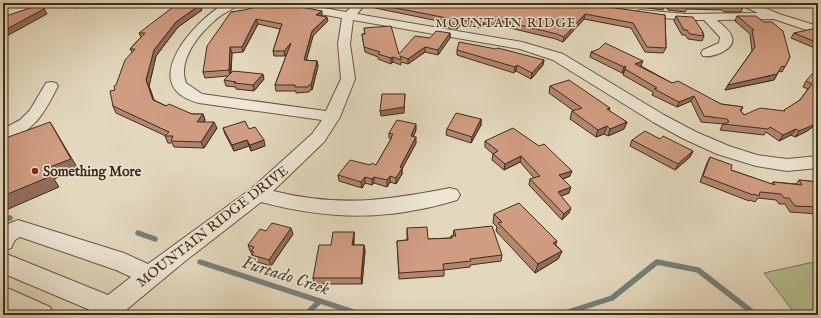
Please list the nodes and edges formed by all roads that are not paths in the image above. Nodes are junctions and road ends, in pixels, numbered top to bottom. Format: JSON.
{"nodes":[{"id":1,"x":35,"y":3,"type":"edge"},
{"id":2,"x":234,"y":3,"type":"edge"},
{"id":3,"x":276,"y":3,"type":"edge"},
{"id":4,"x":745,"y":3,"type":"edge"},
{"id":5,"x":22,"y":5,"type":"edge"},
{"id":6,"x":355,"y":9,"type":"edge"},
{"id":7,"x":630,"y":11,"type":"edge"},
{"id":8,"x":3,"y":14,"type":"edge"},
{"id":9,"x":775,"y":16,"type":"junction"},
{"id":10,"x":708,"y":18,"type":"junction"},
{"id":11,"x":818,"y":30,"type":"edge"},
{"id":12,"x":708,"y":53,"type":"dead end"},
{"id":13,"x":51,"y":86,"type":"dead end"},
{"id":14,"x":332,"y":117,"type":"junction"},
{"id":15,"x":3,"y":136,"type":"edge"},
{"id":16,"x":818,"y":162,"type":"edge"},
{"id":17,"x":258,"y":194,"type":"junction"},
{"id":18,"x":450,"y":196,"type":"dead end"},
{"id":19,"x":3,"y":242,"type":"edge"},
{"id":20,"x":3,"y":265,"type":"edge"},
{"id":21,"x":150,"y":275,"type":"junction"},
{"id":22,"x":3,"y":297,"type":"edge"},
{"id":23,"x":105,"y":311,"type":"edge"},
{"id":24,"x":41,"y":315,"type":"edge"}],
"edges":[{"from":1,"to":5,"type":"street"},
{"from":2,"to":14,"type":"street"},
{"from":3,"to":6,"type":"street"},
{"from":4,"to":9,"type":"street"},
{"from":5,"to":8,"type":"street"},
{"from":6,"to":14,"type":"street","name":"MOUNTAIN RIDGE DRIVE"},
{"from":6,"to":16,"type":"street"},
{"from":7,"to":10,"type":"street"},
{"from":9,"to":10,"type":"street"},
{"from":9,"to":11,"type":"street"},
{"from":10,"to":12,"type":"street"},
{"from":13,"to":15,"type":"street"},
{"from":14,"to":17,"type":"street","name":"MOUNTAIN RIDGE DRIVE"},
{"from":17,"to":18,"type":"street"},
{"from":17,"to":21,"type":"street","name":"MOUNTAIN RIDGE DRIVE"},
{"from":19,"to":21,"type":"street"},
{"from":20,"to":23,"type":"street"},
{"from":21,"to":23,"type":"street","name":"MOUNTAIN RIDGE DRIVE"},
{"from":22,"to":24,"type":"street"}]}
